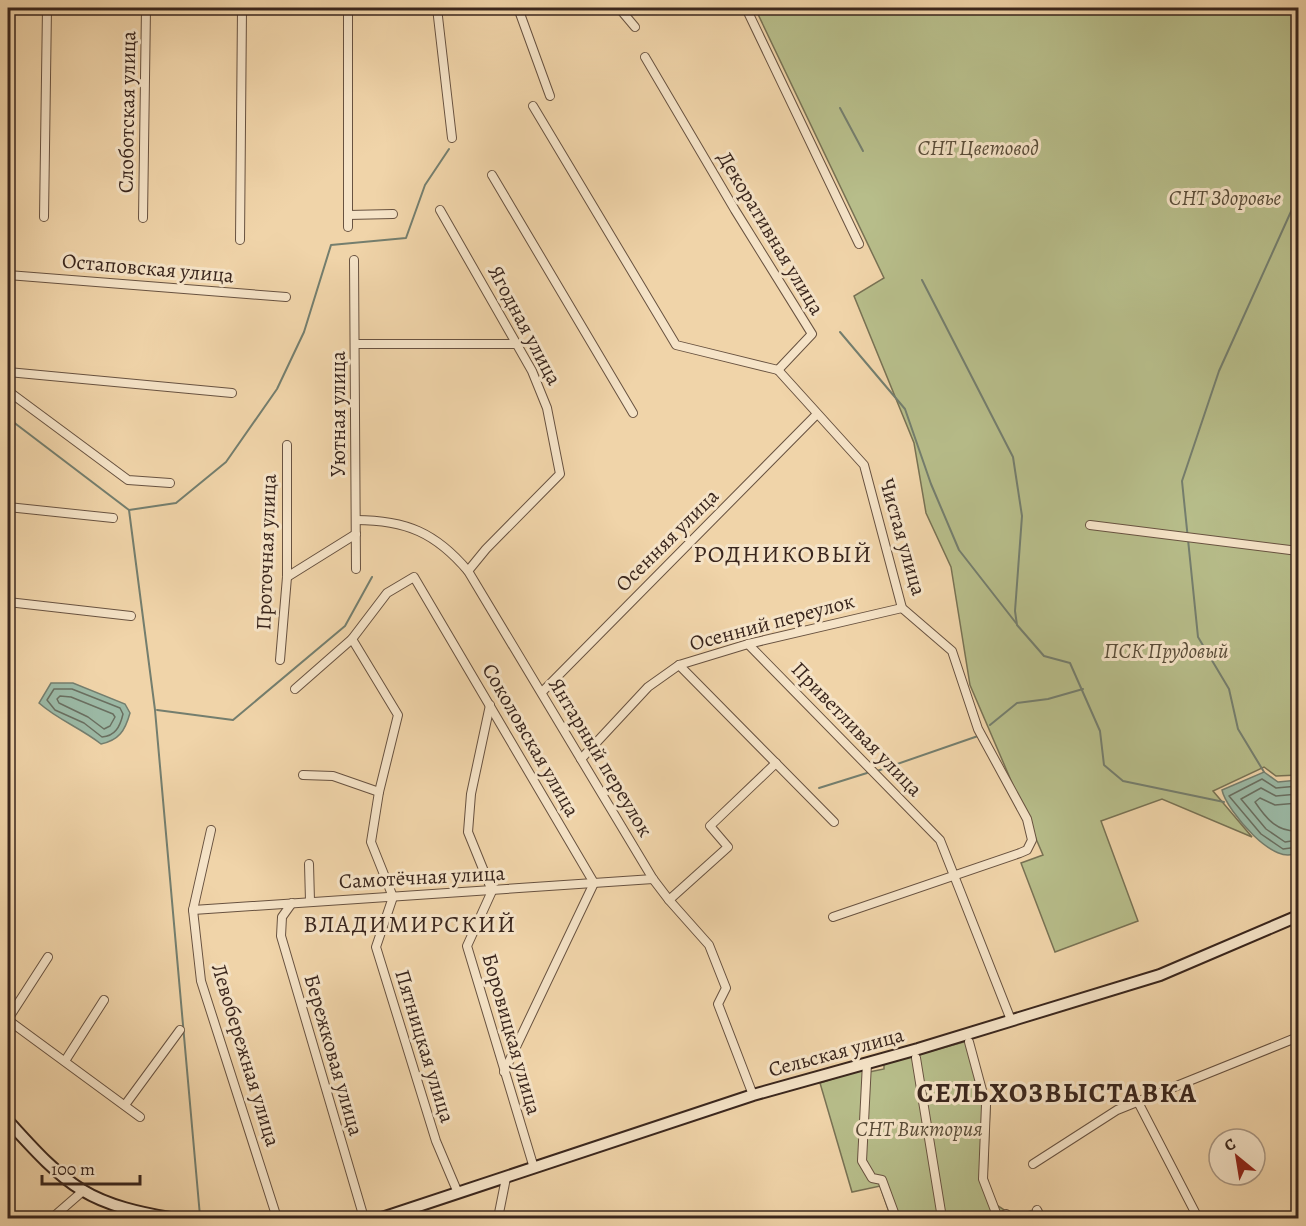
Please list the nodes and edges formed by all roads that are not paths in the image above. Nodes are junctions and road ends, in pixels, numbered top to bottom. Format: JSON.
{"nodes":[{"id":1,"x":46,"y":8,"type":"edge"},
{"id":2,"x":146,"y":8,"type":"edge"},
{"id":3,"x":242,"y":8,"type":"edge"},
{"id":4,"x":348,"y":8,"type":"edge"},
{"id":5,"x":437,"y":8,"type":"edge"},
{"id":6,"x":518,"y":8,"type":"edge"},
{"id":7,"x":619,"y":8,"type":"edge"},
{"id":8,"x":746,"y":8,"type":"edge"},
{"id":9,"x":635,"y":27,"type":"dead end"},
{"id":10,"x":645,"y":57,"type":"dead end"},
{"id":11,"x":550,"y":96,"type":"dead end"},
{"id":12,"x":533,"y":105,"type":"dead end"},
{"id":13,"x":452,"y":138,"type":"dead end"},
{"id":14,"x":492,"y":175,"type":"dead end"},
{"id":15,"x":440,"y":210,"type":"dead end"},
{"id":16,"x":348,"y":214,"type":"junction"},
{"id":17,"x":393,"y":214,"type":"dead end"},
{"id":18,"x":44,"y":217,"type":"dead end"},
{"id":19,"x":143,"y":218,"type":"dead end"},
{"id":20,"x":348,"y":227,"type":"dead end"},
{"id":21,"x":240,"y":240,"type":"dead end"},
{"id":22,"x":860,"y":244,"type":"dead end"},
{"id":23,"x":354,"y":260,"type":"dead end"},
{"id":24,"x":8,"y":275,"type":"edge"},
{"id":25,"x":286,"y":297,"type":"dead end"},
{"id":26,"x":356,"y":344,"type":"junction"},
{"id":27,"x":518,"y":344,"type":"junction"},
{"id":28,"x":778,"y":370,"type":"junction"},
{"id":29,"x":8,"y":372,"type":"edge"},
{"id":30,"x":8,"y":391,"type":"edge"},
{"id":31,"x":232,"y":393,"type":"dead end"},
{"id":32,"x":633,"y":413,"type":"dead end"},
{"id":33,"x":817,"y":414,"type":"junction"},
{"id":34,"x":287,"y":445,"type":"dead end"},
{"id":35,"x":170,"y":483,"type":"dead end"},
{"id":36,"x":8,"y":507,"type":"edge"},
{"id":37,"x":113,"y":518,"type":"dead end"},
{"id":38,"x":356,"y":520,"type":"junction"},
{"id":39,"x":1090,"y":525,"type":"dead end"},
{"id":40,"x":356,"y":534,"type":"junction"},
{"id":41,"x":1299,"y":551,"type":"edge"},
{"id":42,"x":356,"y":569,"type":"dead end"},
{"id":43,"x":468,"y":572,"type":"junction"},
{"id":44,"x":287,"y":577,"type":"junction"},
{"id":45,"x":8,"y":602,"type":"edge"},
{"id":46,"x":902,"y":608,"type":"junction"},
{"id":47,"x":131,"y":616,"type":"dead end"},
{"id":48,"x":352,"y":639,"type":"junction"},
{"id":49,"x":748,"y":644,"type":"junction"},
{"id":50,"x":280,"y":660,"type":"dead end"},
{"id":51,"x":680,"y":665,"type":"junction"},
{"id":52,"x":295,"y":689,"type":"dead end"},
{"id":53,"x":542,"y":693,"type":"junction"},
{"id":54,"x":490,"y":705,"type":"junction"},
{"id":55,"x":581,"y":759,"type":"junction"},
{"id":56,"x":776,"y":763,"type":"junction"},
{"id":57,"x":303,"y":775,"type":"dead end"},
{"id":58,"x":379,"y":792,"type":"junction"},
{"id":59,"x":834,"y":822,"type":"dead end"},
{"id":60,"x":210,"y":830,"type":"dead end"},
{"id":61,"x":309,"y":864,"type":"dead end"},
{"id":62,"x":955,"y":876,"type":"junction"},
{"id":63,"x":653,"y":879,"type":"junction"},
{"id":64,"x":594,"y":883,"type":"junction"},
{"id":65,"x":492,"y":891,"type":"junction"},
{"id":66,"x":393,"y":897,"type":"junction"},
{"id":67,"x":669,"y":900,"type":"junction"},
{"id":68,"x":310,"y":901,"type":"junction"},
{"id":69,"x":292,"y":903,"type":"junction"},
{"id":70,"x":193,"y":910,"type":"junction"},
{"id":71,"x":1299,"y":916,"type":"edge"},
{"id":72,"x":833,"y":917,"type":"dead end"},
{"id":73,"x":48,"y":957,"type":"dead end"},
{"id":74,"x":104,"y":1000,"type":"dead end"},
{"id":75,"x":8,"y":1020,"type":"edge"},
{"id":76,"x":1011,"y":1020,"type":"junction"},
{"id":77,"x":180,"y":1030,"type":"dead end"},
{"id":78,"x":1299,"y":1037,"type":"edge"},
{"id":79,"x":969,"y":1042,"type":"dead end"},
{"id":80,"x":916,"y":1058,"type":"dead end"},
{"id":81,"x":65,"y":1061,"type":"junction"},
{"id":82,"x":867,"y":1063,"type":"junction"},
{"id":83,"x":504,"y":1072,"type":"junction"},
{"id":84,"x":753,"y":1095,"type":"junction"},
{"id":85,"x":1138,"y":1102,"type":"junction"},
{"id":86,"x":125,"y":1105,"type":"junction"},
{"id":87,"x":140,"y":1117,"type":"dead end"},
{"id":88,"x":8,"y":1121,"type":"edge"},
{"id":89,"x":1033,"y":1164,"type":"dead end"},
{"id":90,"x":534,"y":1168,"type":"junction"},
{"id":91,"x":506,"y":1178,"type":"junction"},
{"id":92,"x":83,"y":1191,"type":"junction"},
{"id":93,"x":458,"y":1193,"type":"junction"},
{"id":94,"x":1037,"y":1210,"type":"dead end"},
{"id":95,"x":135,"y":1215,"type":"edge"},
{"id":96,"x":52,"y":1218,"type":"edge"},
{"id":97,"x":170,"y":1218,"type":"edge"},
{"id":98,"x":277,"y":1218,"type":"edge"},
{"id":99,"x":364,"y":1218,"type":"edge"},
{"id":100,"x":382,"y":1218,"type":"edge"},
{"id":101,"x":498,"y":1218,"type":"edge"},
{"id":102,"x":896,"y":1218,"type":"edge"},
{"id":103,"x":942,"y":1218,"type":"edge"},
{"id":104,"x":1012,"y":1218,"type":"edge"},
{"id":105,"x":1041,"y":1218,"type":"edge"},
{"id":106,"x":1198,"y":1218,"type":"edge"}],
"edges":[{"from":1,"to":18,"type":"street"},
{"from":2,"to":19,"type":"street","name":"Слоботская улица"},
{"from":3,"to":21,"type":"street"},
{"from":4,"to":16,"type":"street"},
{"from":5,"to":13,"type":"street"},
{"from":6,"to":11,"type":"street"},
{"from":7,"to":9,"type":"street"},
{"from":8,"to":22,"type":"street"},
{"from":10,"to":28,"type":"street","name":"Декоративная улица"},
{"from":12,"to":28,"type":"street"},
{"from":14,"to":32,"type":"street"},
{"from":15,"to":27,"type":"street","name":"Ягодная улица"},
{"from":16,"to":17,"type":"street"},
{"from":16,"to":20,"type":"street"},
{"from":23,"to":26,"type":"street","name":"Уютная улица"},
{"from":24,"to":25,"type":"street","name":"Остаповская улица"},
{"from":26,"to":27,"type":"street"},
{"from":26,"to":38,"type":"street","name":"Уютная улица"},
{"from":27,"to":43,"type":"street","name":"Ягодная улица"},
{"from":28,"to":33,"type":"street","name":"Чистая улица"},
{"from":29,"to":31,"type":"street"},
{"from":30,"to":35,"type":"street"},
{"from":33,"to":46,"type":"street","name":"Чистая улица"},
{"from":33,"to":53,"type":"street","name":"Осенняя улица"},
{"from":34,"to":44,"type":"street","name":"Проточная улица"},
{"from":36,"to":37,"type":"street"},
{"from":38,"to":40,"type":"street","name":"Уютная улица"},
{"from":38,"to":43,"type":"street","name":"Янтарный переулок"},
{"from":39,"to":41,"type":"street"},
{"from":40,"to":42,"type":"street","name":"Уютная улица"},
{"from":40,"to":44,"type":"street"},
{"from":43,"to":53,"type":"street","name":"Янтарный переулок"},
{"from":44,"to":50,"type":"street","name":"Проточная улица"},
{"from":45,"to":47,"type":"street"},
{"from":46,"to":49,"type":"street","name":"Осенний переулок"},
{"from":46,"to":62,"type":"street","name":"Чистая улица"},
{"from":48,"to":52,"type":"street","name":"Соколовская улица"},
{"from":48,"to":54,"type":"street","name":"Соколовская улица"},
{"from":48,"to":58,"type":"street"},
{"from":49,"to":51,"type":"street","name":"Осенний переулок"},
{"from":49,"to":62,"type":"street","name":"Приветливая улица"},
{"from":51,"to":55,"type":"street","name":"Осенний переулок"},
{"from":51,"to":56,"type":"street"},
{"from":53,"to":55,"type":"street","name":"Янтарный переулок"},
{"from":54,"to":64,"type":"street","name":"Соколовская улица"},
{"from":54,"to":65,"type":"street"},
{"from":55,"to":63,"type":"street","name":"Янтарный переулок"},
{"from":56,"to":59,"type":"street"},
{"from":56,"to":67,"type":"street"},
{"from":57,"to":58,"type":"street"},
{"from":58,"to":66,"type":"street"},
{"from":60,"to":70,"type":"street","name":"Левобережная улица"},
{"from":61,"to":68,"type":"street"},
{"from":62,"to":72,"type":"street"},
{"from":62,"to":76,"type":"street"},
{"from":63,"to":64,"type":"street","name":"Самотёчная улица"},
{"from":63,"to":67,"type":"street","name":"Янтарный переулок"},
{"from":64,"to":65,"type":"street","name":"Самотёчная улица"},
{"from":64,"to":83,"type":"street"},
{"from":65,"to":66,"type":"street","name":"Самотёчная улица"},
{"from":65,"to":83,"type":"street","name":"Боровицкая улица"},
{"from":66,"to":68,"type":"street","name":"Самотёчная улица"},
{"from":66,"to":93,"type":"street","name":"Пятницкая улица"},
{"from":67,"to":84,"type":"street","name":"Янтарный переулок"},
{"from":68,"to":69,"type":"street","name":"Самотёчная улица"},
{"from":69,"to":70,"type":"street","name":"Самотёчная улица"},
{"from":69,"to":99,"type":"street","name":"Бережковая улица"},
{"from":70,"to":98,"type":"street","name":"Левобережная улица"},
{"from":71,"to":76,"type":"street","name":"Сельская улица"},
{"from":73,"to":75,"type":"street"},
{"from":74,"to":81,"type":"street"},
{"from":75,"to":81,"type":"street"},
{"from":76,"to":82,"type":"street","name":"Сельская улица"},
{"from":77,"to":86,"type":"street"},
{"from":78,"to":85,"type":"street"},
{"from":79,"to":104,"type":"street"},
{"from":80,"to":103,"type":"street"},
{"from":81,"to":86,"type":"street"},
{"from":82,"to":84,"type":"street","name":"Сельская улица"},
{"from":82,"to":102,"type":"street"},
{"from":83,"to":90,"type":"street","name":"Боровицкая улица"},
{"from":84,"to":90,"type":"street","name":"Сельская улица"},
{"from":85,"to":89,"type":"street"},
{"from":85,"to":106,"type":"street"},
{"from":86,"to":87,"type":"street"},
{"from":88,"to":92,"type":"street"},
{"from":90,"to":91,"type":"street","name":"Сельская улица"},
{"from":91,"to":93,"type":"street","name":"Сельская улица"},
{"from":91,"to":101,"type":"street"},
{"from":92,"to":95,"type":"street"},
{"from":92,"to":96,"type":"street"},
{"from":93,"to":100,"type":"street","name":"Сельская улица"},
{"from":94,"to":105,"type":"street"},
{"from":95,"to":97,"type":"street"}]}
